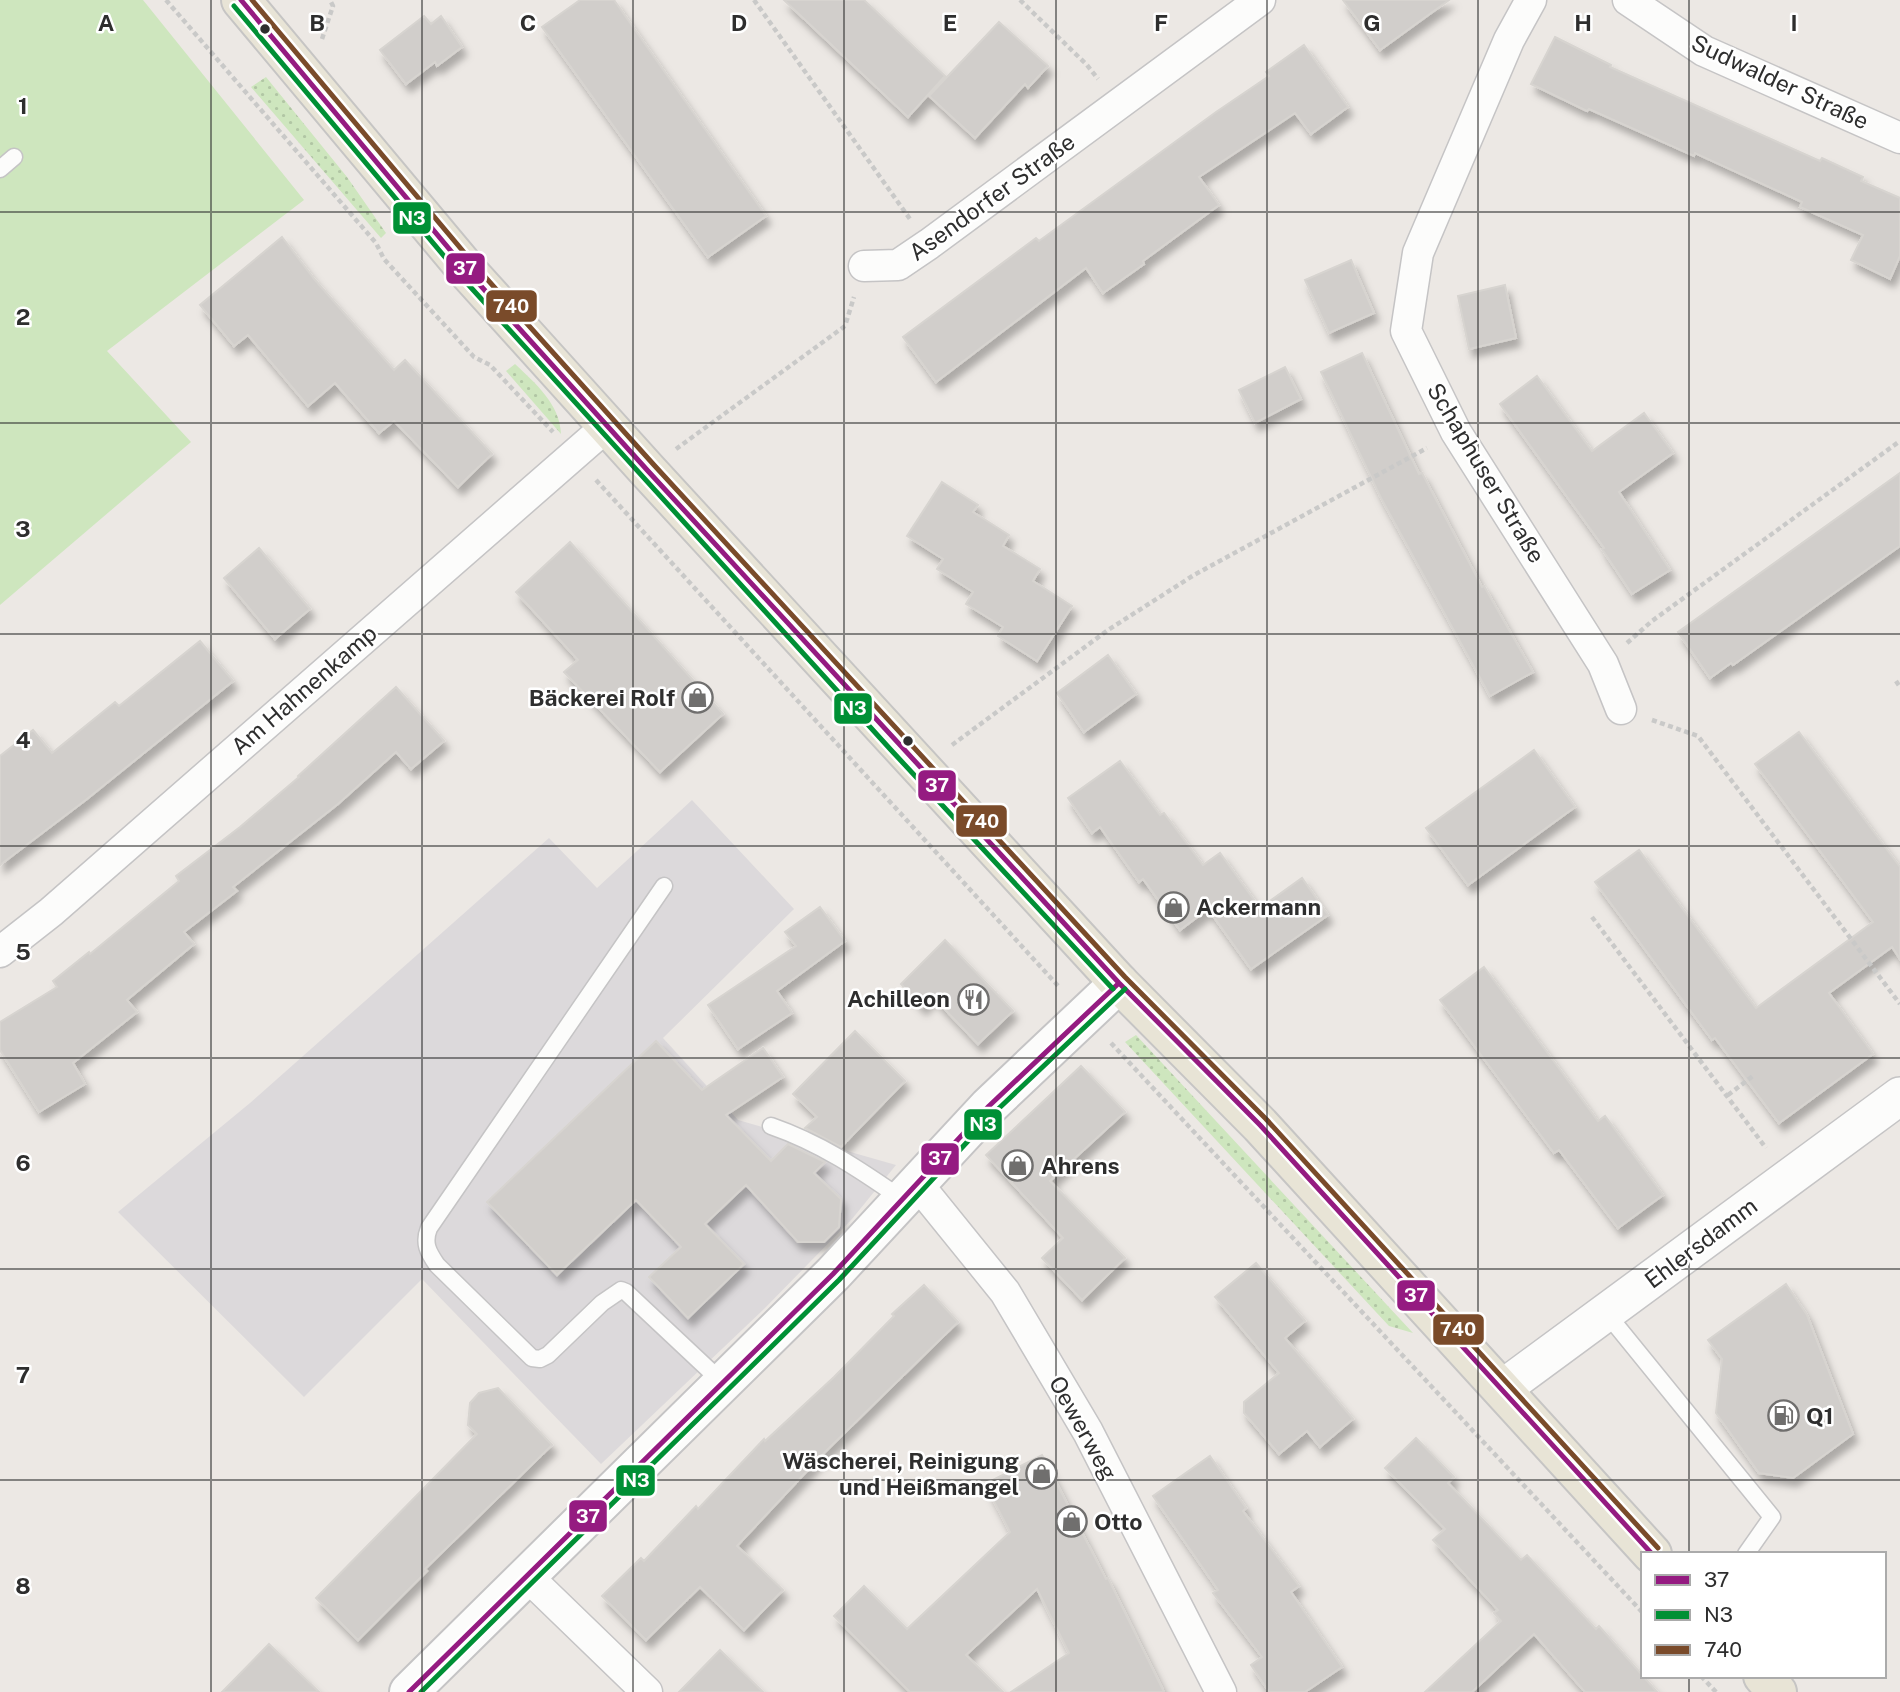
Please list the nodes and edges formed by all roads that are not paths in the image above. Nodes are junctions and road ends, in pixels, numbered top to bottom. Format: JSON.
{"nodes":[{"id":1,"x":241,"y":0,"type":"edge"},
{"id":2,"x":1260,"y":0,"type":"edge"},
{"id":3,"x":1531,"y":0,"type":"edge"},
{"id":4,"x":1628,"y":0,"type":"edge"},
{"id":5,"x":1900,"y":138,"type":"edge"},
{"id":6,"x":14,"y":157,"type":"dead end"},
{"id":7,"x":0,"y":169,"type":"edge"},
{"id":8,"x":864,"y":266,"type":"road end"},
{"id":9,"x":607,"y":426,"type":"junction"},
{"id":10,"x":1621,"y":709,"type":"road end"},
{"id":11,"x":664,"y":886,"type":"dead end"},
{"id":12,"x":0,"y":953,"type":"edge"},
{"id":13,"x":1119,"y":983,"type":"junction"},
{"id":14,"x":1900,"y":1096,"type":"edge"},
{"id":15,"x":771,"y":1126,"type":"dead end"},
{"id":16,"x":909,"y":1191,"type":"junction"},
{"id":17,"x":1607,"y":1314,"type":"junction"},
{"id":18,"x":723,"y":1382,"type":"junction"},
{"id":19,"x":1502,"y":1389,"type":"junction"},
{"id":20,"x":1650,"y":1552,"type":"edge"},
{"id":21,"x":1747,"y":1552,"type":"edge"},
{"id":22,"x":527,"y":1576,"type":"junction"},
{"id":23,"x":1765,"y":1678,"type":"edge"},
{"id":24,"x":409,"y":1692,"type":"edge"},
{"id":25,"x":647,"y":1692,"type":"edge"},
{"id":26,"x":1221,"y":1692,"type":"edge"},
{"id":27,"x":1777,"y":1692,"type":"edge"}],
"edges":[{"from":1,"to":9,"type":"main road"},
{"from":2,"to":8,"type":"street","name":"Asendorfer Straße"},
{"from":3,"to":10,"type":"street","name":"Schaphuser Straße"},
{"from":4,"to":5,"type":"street","name":"Sudwalder Straße"},
{"from":6,"to":7,"type":"lane"},
{"from":9,"to":12,"type":"street","name":"Am Hahnenkamp"},
{"from":9,"to":13,"type":"main road"},
{"from":11,"to":18,"type":"lane"},
{"from":13,"to":16,"type":"main road"},
{"from":13,"to":19,"type":"main road"},
{"from":14,"to":17,"type":"street","name":"Ehlersdamm"},
{"from":15,"to":16,"type":"lane"},
{"from":16,"to":18,"type":"main road"},
{"from":16,"to":26,"type":"street","name":"Oewerweg"},
{"from":17,"to":19,"type":"street","name":"Ehlersdamm"},
{"from":17,"to":21,"type":"lane"},
{"from":18,"to":22,"type":"main road"},
{"from":19,"to":20,"type":"main road"},
{"from":22,"to":24,"type":"main road"},
{"from":22,"to":25,"type":"street"},
{"from":23,"to":27,"type":"main road"}]}
